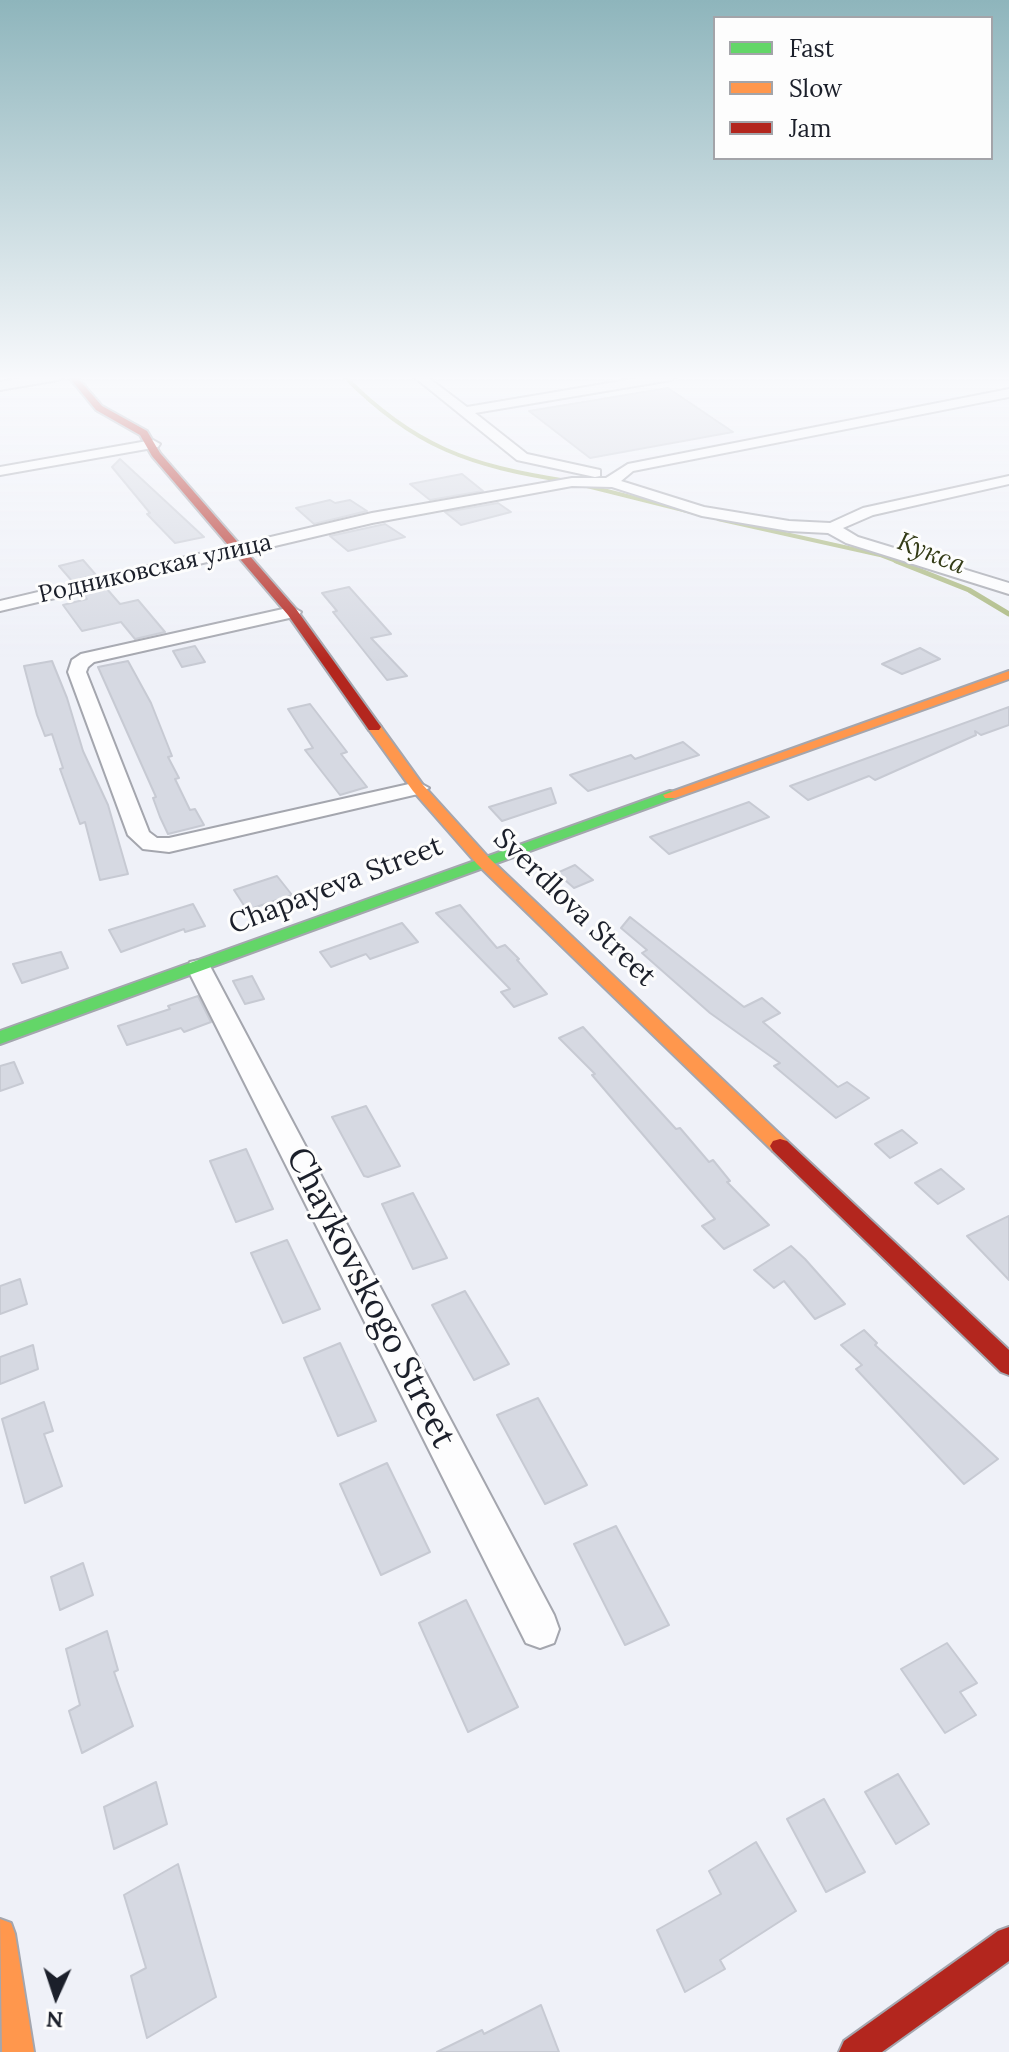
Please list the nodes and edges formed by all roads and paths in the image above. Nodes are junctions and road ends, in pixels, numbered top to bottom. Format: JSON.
{"nodes":[{"id":1,"x":172,"y":472,"type":"edge"},
{"id":2,"x":580,"y":472,"type":"edge"},
{"id":3,"x":623,"y":472,"type":"edge"},
{"id":4,"x":613,"y":480,"type":"junction"},
{"id":5,"x":1009,"y":480,"type":"edge"},
{"id":6,"x":831,"y":528,"type":"junction"},
{"id":7,"x":240,"y":549,"type":"junction"},
{"id":8,"x":1009,"y":589,"type":"edge"},
{"id":9,"x":0,"y":606,"type":"edge"},
{"id":10,"x":292,"y":612,"type":"junction"},
{"id":11,"x":1009,"y":675,"type":"edge"},
{"id":12,"x":418,"y":788,"type":"junction"},
{"id":13,"x":483,"y":861,"type":"junction"},
{"id":14,"x":199,"y":968,"type":"junction"},
{"id":15,"x":0,"y":1038,"type":"edge"},
{"id":16,"x":1009,"y":1365,"type":"edge"},
{"id":17,"x":540,"y":1629,"type":"dead end"},
{"id":18,"x":0,"y":1934,"type":"edge"},
{"id":19,"x":1009,"y":1942,"type":"edge"},
{"id":20,"x":18,"y":2052,"type":"edge"},
{"id":21,"x":855,"y":2052,"type":"edge"}],
"edges":[{"from":1,"to":7,"type":"street","name":"Sverdlova Street"},
{"from":2,"to":4,"type":"street"},
{"from":3,"to":4,"type":"street"},
{"from":4,"to":6,"type":"street"},
{"from":4,"to":7,"type":"street","name":"Родниковская улица"},
{"from":5,"to":6,"type":"street"},
{"from":6,"to":8,"type":"street"},
{"from":7,"to":9,"type":"street","name":"Родниковская улица"},
{"from":7,"to":10,"type":"street","name":"Sverdlova Street"},
{"from":10,"to":12,"type":"street","name":"Sverdlova Street"},
{"from":10,"to":12,"type":"street"},
{"from":11,"to":13,"type":"street","name":"Chapayeva Street"},
{"from":12,"to":13,"type":"street","name":"Sverdlova Street"},
{"from":13,"to":14,"type":"street","name":"Chapayeva Street"},
{"from":13,"to":16,"type":"street","name":"Sverdlova Street"},
{"from":14,"to":15,"type":"street","name":"Chapayeva Street"},
{"from":14,"to":17,"type":"street","name":"Chaykovskogo Street"},
{"from":18,"to":20,"type":"street"},
{"from":19,"to":21,"type":"street"}]}
